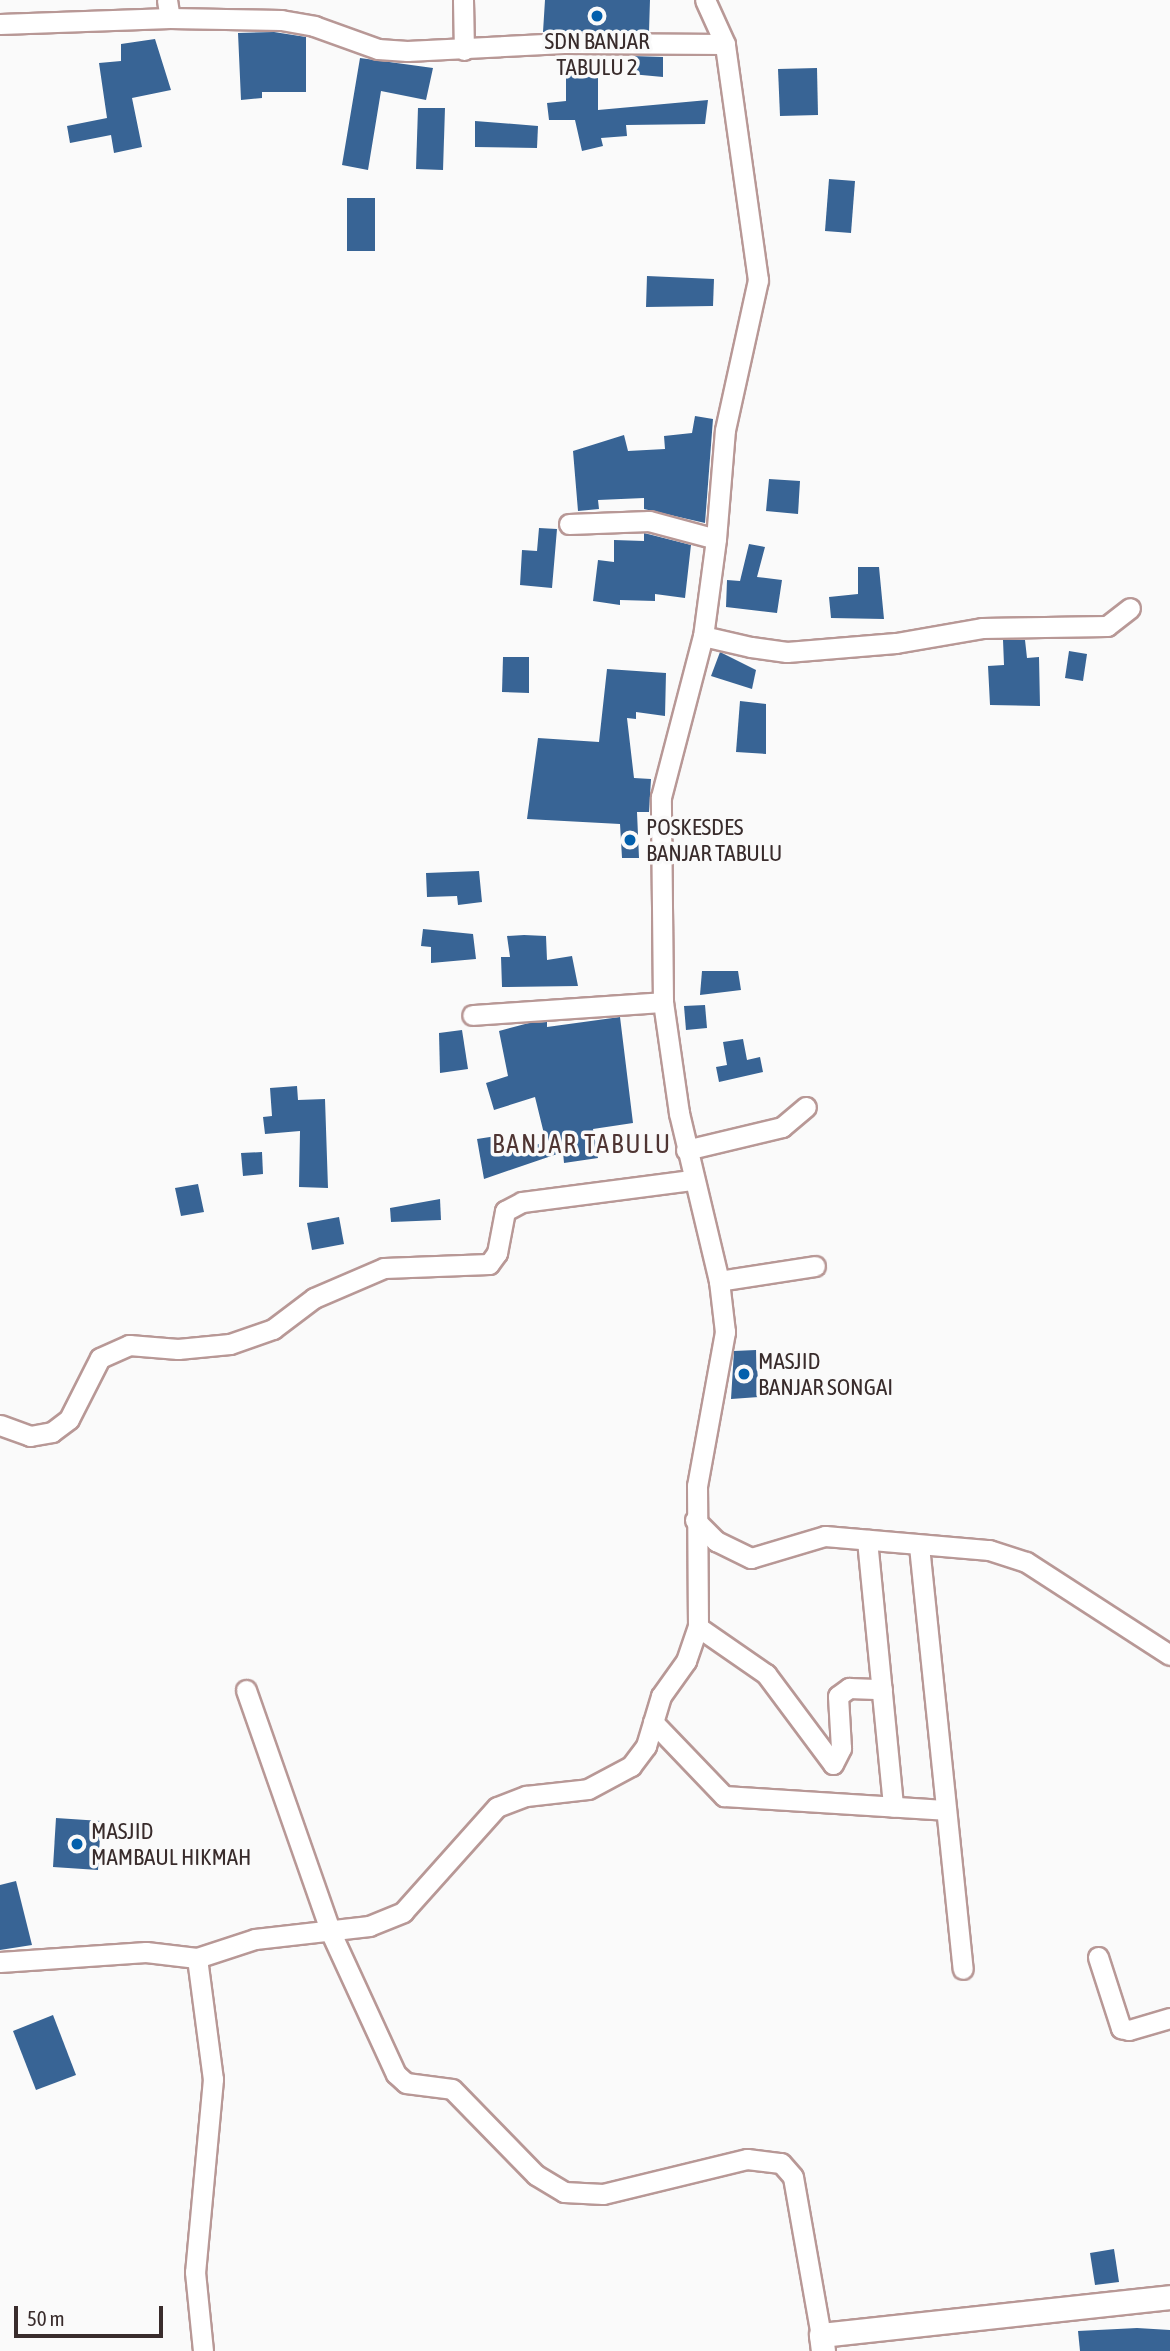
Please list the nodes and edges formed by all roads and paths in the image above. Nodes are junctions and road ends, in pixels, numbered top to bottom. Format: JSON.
{"nodes":[{"id":1,"x":463,"y":0,"type":"edge"},
{"id":2,"x":705,"y":0,"type":"edge"},
{"id":3,"x":169,"y":9,"type":"edge"},
{"id":4,"x":0,"y":24,"type":"edge"},
{"id":5,"x":725,"y":44,"type":"junction"},
{"id":6,"x":464,"y":50,"type":"junction"},
{"id":7,"x":569,"y":524,"type":"dead end"},
{"id":8,"x":716,"y":539,"type":"junction"},
{"id":9,"x":1130,"y":608,"type":"dead end"},
{"id":10,"x":703,"y":636,"type":"junction"},
{"id":11,"x":663,"y":1002,"type":"junction"},
{"id":12,"x":472,"y":1015,"type":"dead end"},
{"id":13,"x":806,"y":1107,"type":"dead end"},
{"id":14,"x":687,"y":1150,"type":"junction"},
{"id":15,"x":692,"y":1180,"type":"junction"},
{"id":16,"x":815,"y":1266,"type":"dead end"},
{"id":17,"x":719,"y":1281,"type":"junction"},
{"id":18,"x":0,"y":1425,"type":"edge"},
{"id":19,"x":695,"y":1520,"type":"junction"},
{"id":20,"x":867,"y":1540,"type":"junction"},
{"id":21,"x":919,"y":1546,"type":"junction"},
{"id":22,"x":698,"y":1627,"type":"junction"},
{"id":23,"x":1170,"y":1655,"type":"edge"},
{"id":24,"x":882,"y":1689,"type":"junction"},
{"id":25,"x":246,"y":1690,"type":"dead end"},
{"id":26,"x":653,"y":1722,"type":"junction"},
{"id":27,"x":893,"y":1807,"type":"junction"},
{"id":28,"x":945,"y":1810,"type":"junction"},
{"id":29,"x":331,"y":1933,"type":"junction"},
{"id":30,"x":1098,"y":1956,"type":"dead end"},
{"id":31,"x":197,"y":1958,"type":"junction"},
{"id":32,"x":0,"y":1962,"type":"edge"},
{"id":33,"x":963,"y":1969,"type":"dead end"},
{"id":34,"x":1170,"y":2018,"type":"edge"},
{"id":35,"x":1170,"y":2297,"type":"edge"},
{"id":36,"x":822,"y":2343,"type":"edge"},
{"id":37,"x":203,"y":2351,"type":"edge"}],
"edges":[{"from":1,"to":6,"type":"street"},
{"from":2,"to":5,"type":"street"},
{"from":3,"to":4,"type":"street"},
{"from":3,"to":6,"type":"street"},
{"from":5,"to":6,"type":"street"},
{"from":5,"to":8,"type":"street"},
{"from":7,"to":8,"type":"street"},
{"from":8,"to":10,"type":"street"},
{"from":9,"to":10,"type":"street"},
{"from":10,"to":11,"type":"street"},
{"from":11,"to":12,"type":"street"},
{"from":11,"to":14,"type":"street"},
{"from":13,"to":14,"type":"street"},
{"from":14,"to":15,"type":"street"},
{"from":15,"to":17,"type":"street"},
{"from":15,"to":18,"type":"street"},
{"from":16,"to":17,"type":"street"},
{"from":17,"to":19,"type":"street"},
{"from":19,"to":20,"type":"street"},
{"from":19,"to":22,"type":"street"},
{"from":20,"to":21,"type":"street"},
{"from":20,"to":24,"type":"street"},
{"from":21,"to":23,"type":"street"},
{"from":21,"to":28,"type":"street"},
{"from":22,"to":24,"type":"street"},
{"from":22,"to":26,"type":"street"},
{"from":24,"to":27,"type":"street"},
{"from":25,"to":29,"type":"street"},
{"from":26,"to":27,"type":"street"},
{"from":26,"to":29,"type":"street"},
{"from":27,"to":28,"type":"street"},
{"from":28,"to":33,"type":"street"},
{"from":29,"to":31,"type":"street"},
{"from":29,"to":36,"type":"street"},
{"from":30,"to":34,"type":"street"},
{"from":31,"to":32,"type":"street"},
{"from":31,"to":37,"type":"street"},
{"from":35,"to":36,"type":"street"}]}
